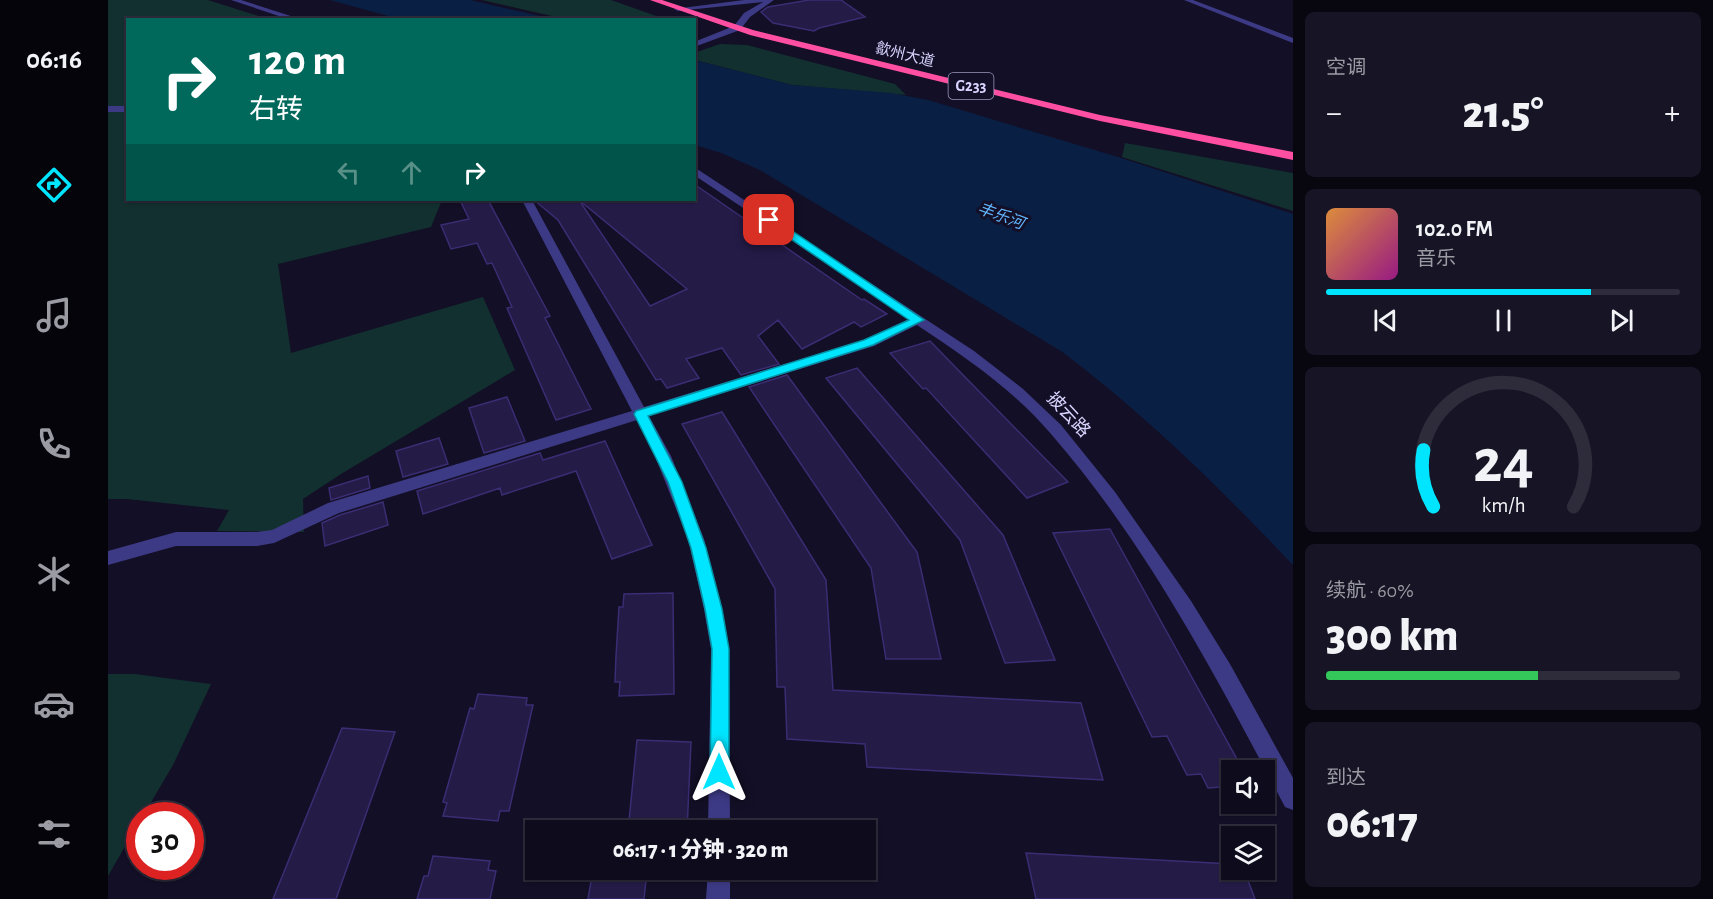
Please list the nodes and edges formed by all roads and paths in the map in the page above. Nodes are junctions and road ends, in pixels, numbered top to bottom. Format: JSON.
{"nodes":[{"id":1,"x":234,"y":0,"type":"edge"},
{"id":2,"x":769,"y":0,"type":"edge"},
{"id":3,"x":1187,"y":0,"type":"edge"},
{"id":4,"x":652,"y":3,"type":"edge"},
{"id":5,"x":715,"y":3,"type":"edge"},
{"id":6,"x":678,"y":9,"type":"junction"},
{"id":7,"x":293,"y":18,"type":"edge"},
{"id":8,"x":685,"y":18,"type":"edge"},
{"id":9,"x":696,"y":21,"type":"edge"},
{"id":10,"x":733,"y":30,"type":"junction"},
{"id":11,"x":1293,"y":41,"type":"edge"},
{"id":12,"x":696,"y":44,"type":"edge"},
{"id":13,"x":108,"y":109,"type":"edge"},
{"id":14,"x":126,"y":110,"type":"edge"},
{"id":15,"x":1293,"y":156,"type":"edge"},
{"id":16,"x":1293,"y":164,"type":"edge"},
{"id":17,"x":696,"y":171,"type":"edge"},
{"id":18,"x":528,"y":201,"type":"edge"},
{"id":19,"x":918,"y":320,"type":"junction"},
{"id":20,"x":641,"y":414,"type":"junction"},
{"id":21,"x":108,"y":558,"type":"edge"},
{"id":22,"x":1293,"y":799,"type":"edge"},
{"id":23,"x":719,"y":820,"type":"edge"},
{"id":24,"x":719,"y":880,"type":"edge"},
{"id":25,"x":718,"y":899,"type":"edge"}],
"edges":[{"from":1,"to":7,"type":"street"},
{"from":2,"to":5,"type":"street"},
{"from":2,"to":10,"type":"street"},
{"from":3,"to":11,"type":"street"},
{"from":4,"to":6,"type":"highway","name":"歙州大道","number":"G233"},
{"from":4,"to":8,"type":"highway","name":"歙州大道","number":"G233"},
{"from":5,"to":6,"type":"street"},
{"from":6,"to":10,"type":"highway","name":"歙州大道","number":"G233"},
{"from":9,"to":10,"type":"highway","name":"歙州大道","number":"G233"},
{"from":10,"to":12,"type":"street"},
{"from":10,"to":15,"type":"highway","name":"歙州大道","number":"G233"},
{"from":10,"to":16,"type":"highway","name":"歙州大道","number":"G233"},
{"from":13,"to":14,"type":"street"},
{"from":17,"to":19,"type":"street","name":"披云路"},
{"from":18,"to":20,"type":"street"},
{"from":19,"to":20,"type":"street"},
{"from":19,"to":22,"type":"street","name":"披云路"},
{"from":20,"to":21,"type":"street"},
{"from":20,"to":23,"type":"street"},
{"from":24,"to":25,"type":"street"}]}
